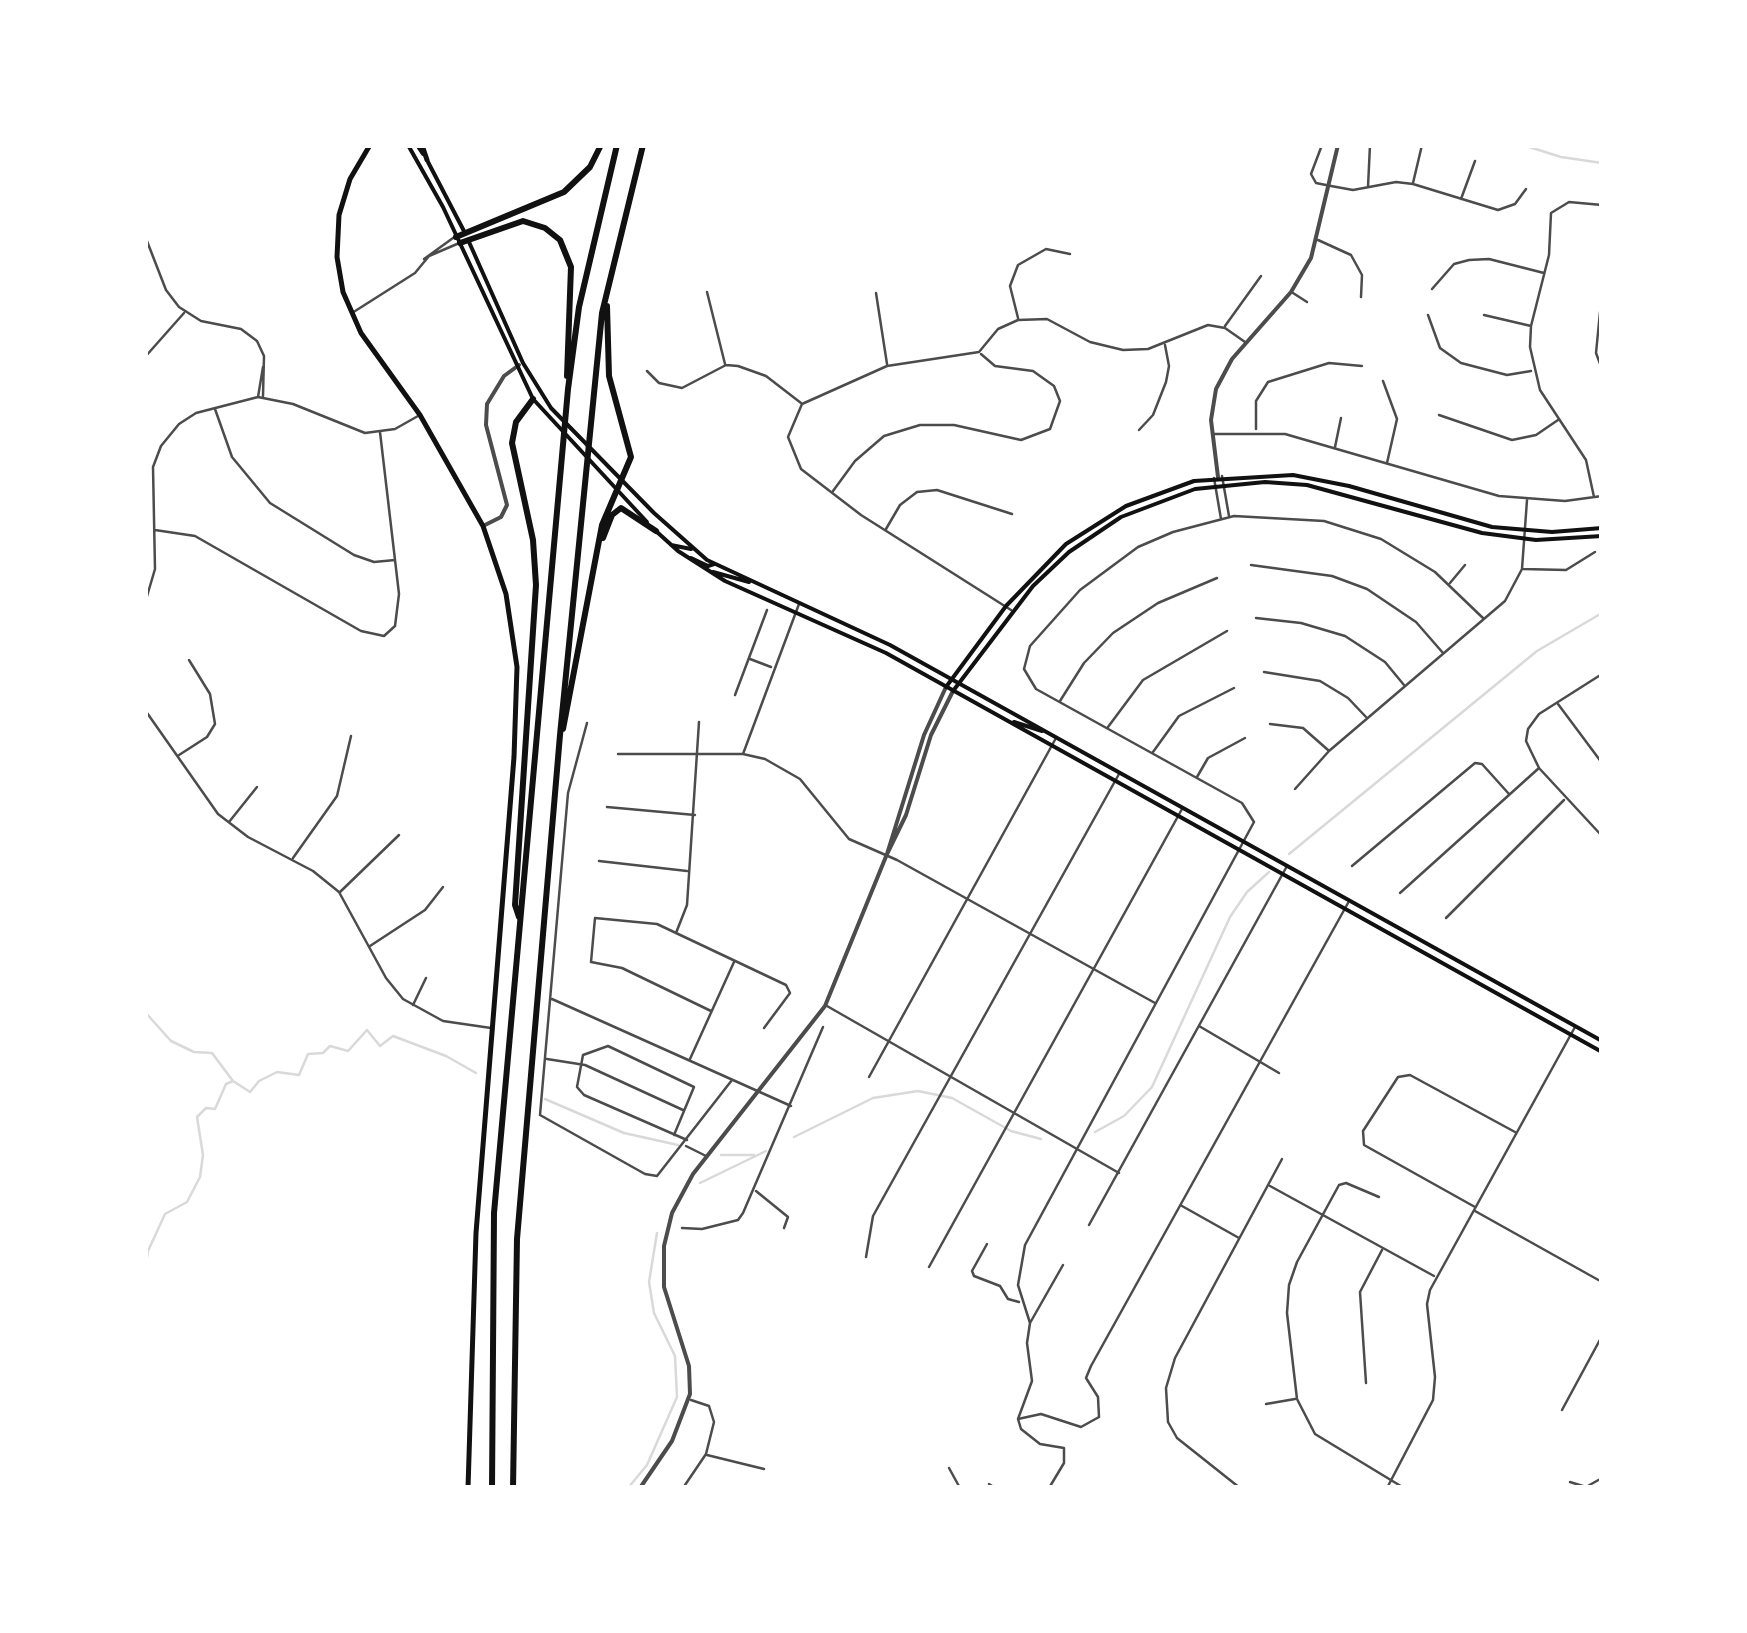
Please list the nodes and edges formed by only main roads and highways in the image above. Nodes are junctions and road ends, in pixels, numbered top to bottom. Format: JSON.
{"nodes":[{"id":1,"x":370,"y":145,"type":"edge"},
{"id":2,"x":408,"y":145,"type":"edge"},
{"id":3,"x":420,"y":145,"type":"edge"},
{"id":4,"x":601,"y":145,"type":"edge"},
{"id":5,"x":617,"y":145,"type":"edge"},
{"id":6,"x":642,"y":145,"type":"edge"},
{"id":7,"x":427,"y":160,"type":"joint"},
{"id":8,"x":467,"y":236,"type":"junction"},
{"id":9,"x":458,"y":240,"type":"junction"},
{"id":10,"x":607,"y":291,"type":"junction"},
{"id":11,"x":568,"y":389,"type":"junction"},
{"id":12,"x":533,"y":399,"type":"junction"},
{"id":13,"x":623,"y":483,"type":"junction"},
{"id":14,"x":618,"y":493,"type":"junction"},
{"id":15,"x":1602,"y":528,"type":"edge"},
{"id":16,"x":656,"y":531,"type":"junction"},
{"id":17,"x":1602,"y":536,"type":"edge"},
{"id":18,"x":671,"y":545,"type":"junction"},
{"id":19,"x":691,"y":549,"type":"junction"},
{"id":20,"x":687,"y":557,"type":"junction"},
{"id":21,"x":596,"y":558,"type":"junction"},
{"id":22,"x":714,"y":564,"type":"junction"},
{"id":23,"x":708,"y":572,"type":"junction"},
{"id":24,"x":749,"y":582,"type":"junction"},
{"id":25,"x":951,"y":679,"type":"junction"},
{"id":26,"x":958,"y":683,"type":"junction"},
{"id":27,"x":946,"y":687,"type":"junction"},
{"id":28,"x":953,"y":690,"type":"junction"},
{"id":29,"x":1012,"y":723,"type":"junction"},
{"id":30,"x":1047,"y":732,"type":"junction"},
{"id":31,"x":560,"y":735,"type":"junction"},
{"id":32,"x":520,"y":920,"type":"junction"},
{"id":33,"x":1602,"y":1040,"type":"edge"},
{"id":34,"x":1602,"y":1052,"type":"edge"},
{"id":35,"x":468,"y":1488,"type":"edge"},
{"id":36,"x":492,"y":1488,"type":"edge"},
{"id":37,"x":513,"y":1488,"type":"edge"}],
"edges":[{"from":1,"to":35,"type":"main road"},
{"from":2,"to":9,"type":"main road"},
{"from":3,"to":7,"type":"main road"},
{"from":4,"to":8,"type":"highway"},
{"from":5,"to":11,"type":"highway"},
{"from":6,"to":10,"type":"highway"},
{"from":7,"to":8,"type":"main road"},
{"from":8,"to":9,"type":"highway"},
{"from":8,"to":11,"type":"highway"},
{"from":8,"to":13,"type":"main road"},
{"from":9,"to":12,"type":"main road"},
{"from":10,"to":13,"type":"highway"},
{"from":10,"to":31,"type":"highway"},
{"from":11,"to":32,"type":"highway"},
{"from":12,"to":14,"type":"main road"},
{"from":12,"to":32,"type":"highway"},
{"from":13,"to":14,"type":"highway"},
{"from":13,"to":19,"type":"main road"},
{"from":14,"to":16,"type":"main road"},
{"from":14,"to":21,"type":"highway"},
{"from":15,"to":25,"type":"main road"},
{"from":16,"to":18,"type":"main road"},
{"from":16,"to":21,"type":"highway"},
{"from":17,"to":26,"type":"main road"},
{"from":18,"to":19,"type":"main road"},
{"from":18,"to":20,"type":"main road"},
{"from":19,"to":22,"type":"main road"},
{"from":20,"to":22,"type":"main road"},
{"from":20,"to":23,"type":"main road"},
{"from":21,"to":31,"type":"highway"},
{"from":22,"to":24,"type":"main road"},
{"from":23,"to":24,"type":"main road"},
{"from":23,"to":27,"type":"main road"},
{"from":24,"to":25,"type":"main road"},
{"from":25,"to":26,"type":"main road"},
{"from":25,"to":27,"type":"main road"},
{"from":26,"to":28,"type":"main road"},
{"from":26,"to":30,"type":"main road"},
{"from":27,"to":28,"type":"main road"},
{"from":28,"to":29,"type":"main road"},
{"from":29,"to":30,"type":"main road"},
{"from":29,"to":34,"type":"main road"},
{"from":30,"to":33,"type":"main road"},
{"from":31,"to":37,"type":"highway"},
{"from":32,"to":36,"type":"highway"}]}
